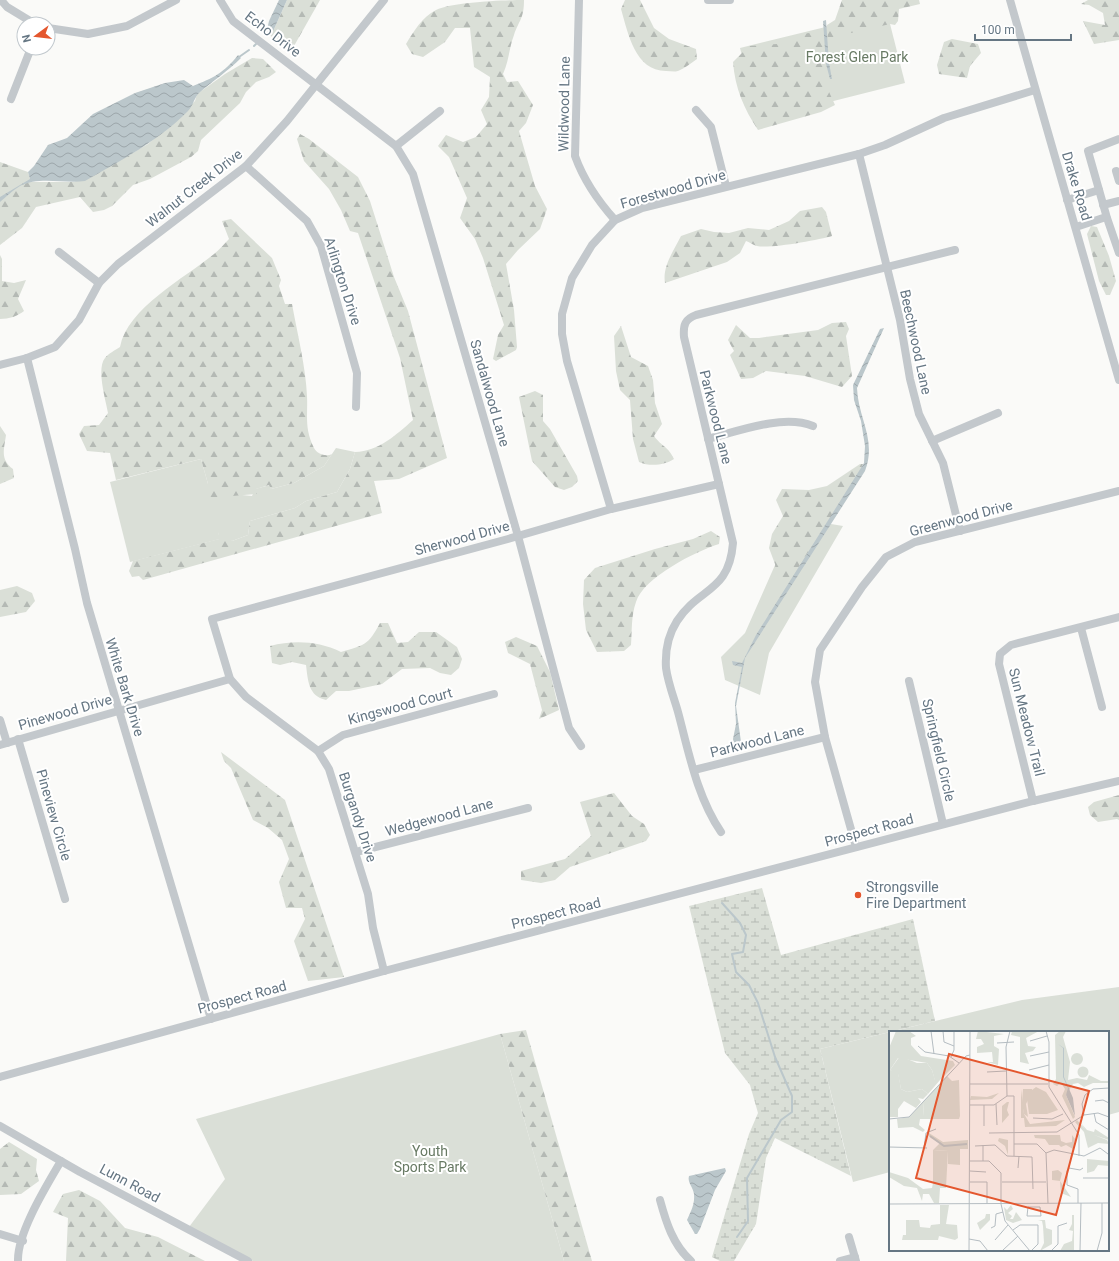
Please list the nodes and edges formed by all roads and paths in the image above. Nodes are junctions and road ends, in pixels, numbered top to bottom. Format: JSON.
{"nodes":[{"id":1,"x":1,"y":0,"type":"edge"},
{"id":2,"x":176,"y":0,"type":"edge"},
{"id":3,"x":220,"y":0,"type":"edge"},
{"id":4,"x":384,"y":0,"type":"edge"},
{"id":5,"x":579,"y":0,"type":"edge"},
{"id":6,"x":708,"y":0,"type":"edge"},
{"id":7,"x":730,"y":0,"type":"edge"},
{"id":8,"x":1010,"y":0,"type":"edge"},
{"id":9,"x":22,"y":16,"type":"edge"},
{"id":10,"x":56,"y":29,"type":"edge"},
{"id":11,"x":28,"y":56,"type":"edge"},
{"id":12,"x":316,"y":84,"type":"junction"},
{"id":13,"x":1035,"y":90,"type":"junction"},
{"id":14,"x":11,"y":99,"type":"dead end"},
{"id":15,"x":696,"y":110,"type":"dead end"},
{"id":16,"x":440,"y":111,"type":"dead end"},
{"id":17,"x":1119,"y":139,"type":"edge"},
{"id":18,"x":396,"y":146,"type":"junction"},
{"id":19,"x":859,"y":154,"type":"junction"},
{"id":20,"x":246,"y":166,"type":"junction"},
{"id":21,"x":1116,"y":171,"type":"dead end"},
{"id":22,"x":1119,"y":181,"type":"edge"},
{"id":23,"x":726,"y":186,"type":"junction"},
{"id":24,"x":1099,"y":190,"type":"junction"},
{"id":25,"x":1067,"y":200,"type":"junction"},
{"id":26,"x":1119,"y":201,"type":"edge"},
{"id":27,"x":1103,"y":205,"type":"junction"},
{"id":28,"x":1106,"y":217,"type":"junction"},
{"id":29,"x":615,"y":220,"type":"junction"},
{"id":30,"x":1076,"y":227,"type":"junction"},
{"id":31,"x":955,"y":250,"type":"dead end"},
{"id":32,"x":59,"y":252,"type":"dead end"},
{"id":33,"x":1119,"y":253,"type":"edge"},
{"id":34,"x":886,"y":266,"type":"junction"},
{"id":35,"x":99,"y":283,"type":"junction"},
{"id":36,"x":27,"y":358,"type":"junction"},
{"id":37,"x":0,"y":365,"type":"edge"},
{"id":38,"x":1119,"y":380,"type":"edge"},
{"id":39,"x":356,"y":407,"type":"dead end"},
{"id":40,"x":998,"y":413,"type":"dead end"},
{"id":41,"x":813,"y":426,"type":"dead end"},
{"id":42,"x":708,"y":439,"type":"junction"},
{"id":43,"x":932,"y":441,"type":"junction"},
{"id":44,"x":719,"y":484,"type":"junction"},
{"id":45,"x":1119,"y":491,"type":"edge"},
{"id":46,"x":611,"y":509,"type":"junction"},
{"id":47,"x":960,"y":531,"type":"junction"},
{"id":48,"x":518,"y":536,"type":"junction"},
{"id":49,"x":1119,"y":617,"type":"edge"},
{"id":50,"x":212,"y":619,"type":"joint"},
{"id":51,"x":1081,"y":628,"type":"junction"},
{"id":52,"x":230,"y":679,"type":"junction"},
{"id":53,"x":910,"y":681,"type":"dead end"},
{"id":54,"x":494,"y":694,"type":"dead end"},
{"id":55,"x":1102,"y":707,"type":"dead end"},
{"id":56,"x":118,"y":710,"type":"junction"},
{"id":57,"x":0,"y":720,"type":"edge"},
{"id":58,"x":825,"y":737,"type":"junction"},
{"id":59,"x":18,"y":740,"type":"junction"},
{"id":60,"x":3,"y":744,"type":"edge"},
{"id":61,"x":581,"y":746,"type":"dead end"},
{"id":62,"x":318,"y":751,"type":"junction"},
{"id":63,"x":694,"y":770,"type":"junction"},
{"id":64,"x":1119,"y":781,"type":"edge"},
{"id":65,"x":1033,"y":801,"type":"junction"},
{"id":66,"x":528,"y":808,"type":"dead end"},
{"id":67,"x":943,"y":824,"type":"junction"},
{"id":68,"x":721,"y":832,"type":"dead end"},
{"id":69,"x":856,"y":847,"type":"junction"},
{"id":70,"x":356,"y":852,"type":"junction"},
{"id":71,"x":65,"y":899,"type":"dead end"},
{"id":72,"x":384,"y":971,"type":"junction"},
{"id":73,"x":211,"y":1019,"type":"junction"},
{"id":74,"x":0,"y":1076,"type":"edge"},
{"id":75,"x":0,"y":1126,"type":"edge"},
{"id":76,"x":61,"y":1160,"type":"junction"},
{"id":77,"x":660,"y":1200,"type":"dead end"},
{"id":78,"x":0,"y":1234,"type":"edge"},
{"id":79,"x":849,"y":1237,"type":"dead end"},
{"id":80,"x":23,"y":1241,"type":"junction"},
{"id":81,"x":855,"y":1259,"type":"edge"},
{"id":82,"x":18,"y":1261,"type":"edge"},
{"id":83,"x":248,"y":1261,"type":"edge"},
{"id":84,"x":691,"y":1261,"type":"edge"},
{"id":85,"x":840,"y":1261,"type":"edge"}],
"edges":[{"from":1,"to":9,"type":"street"},
{"from":2,"to":10,"type":"street"},
{"from":3,"to":12,"type":"street","name":"Echo Drive"},
{"from":4,"to":12,"type":"street","name":"Walnut Creek Drive"},
{"from":5,"to":29,"type":"street","name":"Wildwood Lane"},
{"from":6,"to":7,"type":"street"},
{"from":8,"to":13,"type":"street","name":"Drake Road"},
{"from":11,"to":14,"type":"street"},
{"from":12,"to":18,"type":"street","name":"Sandalwood Lane"},
{"from":12,"to":20,"type":"street","name":"Walnut Creek Drive"},
{"from":13,"to":19,"type":"street","name":"Forestwood Drive"},
{"from":13,"to":25,"type":"street","name":"Drake Road"},
{"from":15,"to":23,"type":"street"},
{"from":16,"to":18,"type":"street"},
{"from":17,"to":24,"type":"street"},
{"from":18,"to":48,"type":"street","name":"Sandalwood Lane"},
{"from":19,"to":23,"type":"street","name":"Forestwood Drive"},
{"from":19,"to":34,"type":"street","name":"Beechwood Lane"},
{"from":20,"to":35,"type":"street","name":"Walnut Creek Drive"},
{"from":20,"to":39,"type":"street","name":"Arlington Drive"},
{"from":21,"to":22,"type":"street"},
{"from":23,"to":29,"type":"street","name":"Forestwood Drive"},
{"from":24,"to":25,"type":"street"},
{"from":24,"to":27,"type":"street"},
{"from":25,"to":30,"type":"street","name":"Drake Road"},
{"from":26,"to":27,"type":"street"},
{"from":27,"to":28,"type":"street"},
{"from":28,"to":30,"type":"street"},
{"from":28,"to":33,"type":"street"},
{"from":29,"to":46,"type":"street","name":"Forestwood Drive"},
{"from":30,"to":38,"type":"street","name":"Drake Road"},
{"from":31,"to":34,"type":"street","name":"Parkwood Lane"},
{"from":32,"to":35,"type":"street"},
{"from":34,"to":42,"type":"street","name":"Parkwood Lane"},
{"from":34,"to":43,"type":"street","name":"Beechwood Lane"},
{"from":35,"to":36,"type":"street","name":"Walnut Creek Drive"},
{"from":36,"to":37,"type":"street","name":"Walnut Creek Drive"},
{"from":36,"to":56,"type":"street","name":"White Bark Drive"},
{"from":40,"to":43,"type":"street"},
{"from":41,"to":42,"type":"street"},
{"from":42,"to":44,"type":"street","name":"Parkwood Lane"},
{"from":43,"to":47,"type":"street","name":"Beechwood Lane"},
{"from":44,"to":46,"type":"street","name":"Sherwood Drive"},
{"from":44,"to":63,"type":"street","name":"Parkwood Lane"},
{"from":45,"to":47,"type":"street","name":"Greenwood Drive"},
{"from":46,"to":48,"type":"street","name":"Sherwood Drive"},
{"from":47,"to":58,"type":"street","name":"Greenwood Drive"},
{"from":48,"to":50,"type":"street","name":"Sherwood Drive"},
{"from":48,"to":61,"type":"street","name":"Sandalwood Lane"},
{"from":49,"to":51,"type":"street","name":"Sun Meadow Trail"},
{"from":50,"to":52,"type":"street","name":"Burgandy Drive"},
{"from":51,"to":55,"type":"street"},
{"from":51,"to":65,"type":"street","name":"Sun Meadow Trail"},
{"from":52,"to":56,"type":"street","name":"Pinewood Drive"},
{"from":52,"to":62,"type":"street","name":"Burgandy Drive"},
{"from":53,"to":67,"type":"street","name":"Springfield Circle"},
{"from":54,"to":62,"type":"street","name":"Kingswood Court"},
{"from":56,"to":59,"type":"street","name":"Pinewood Drive"},
{"from":56,"to":73,"type":"street","name":"White Bark Drive"},
{"from":57,"to":60,"type":"street"},
{"from":58,"to":63,"type":"street","name":"Parkwood Lane"},
{"from":58,"to":69,"type":"street","name":"Greenwood Drive"},
{"from":59,"to":60,"type":"street","name":"Pinewood Drive"},
{"from":59,"to":71,"type":"street","name":"Pineview Circle"},
{"from":62,"to":70,"type":"street","name":"Burgandy Drive"},
{"from":63,"to":68,"type":"street","name":"Parkwood Lane"},
{"from":64,"to":65,"type":"street","name":"Prospect Road"},
{"from":65,"to":67,"type":"street","name":"Prospect Road"},
{"from":66,"to":70,"type":"street","name":"Wedgewood Lane"},
{"from":67,"to":69,"type":"street","name":"Prospect Road"},
{"from":69,"to":72,"type":"street","name":"Prospect Road"},
{"from":70,"to":72,"type":"street","name":"Burgandy Drive"},
{"from":72,"to":73,"type":"street","name":"Prospect Road"},
{"from":73,"to":74,"type":"street","name":"Prospect Road"},
{"from":75,"to":76,"type":"street","name":"Lunn Road"},
{"from":76,"to":80,"type":"street"},
{"from":76,"to":83,"type":"street","name":"Lunn Road"},
{"from":77,"to":84,"type":"street"},
{"from":78,"to":80,"type":"street"},
{"from":79,"to":81,"type":"street"},
{"from":80,"to":82,"type":"street"},
{"from":81,"to":85,"type":"street"}]}
